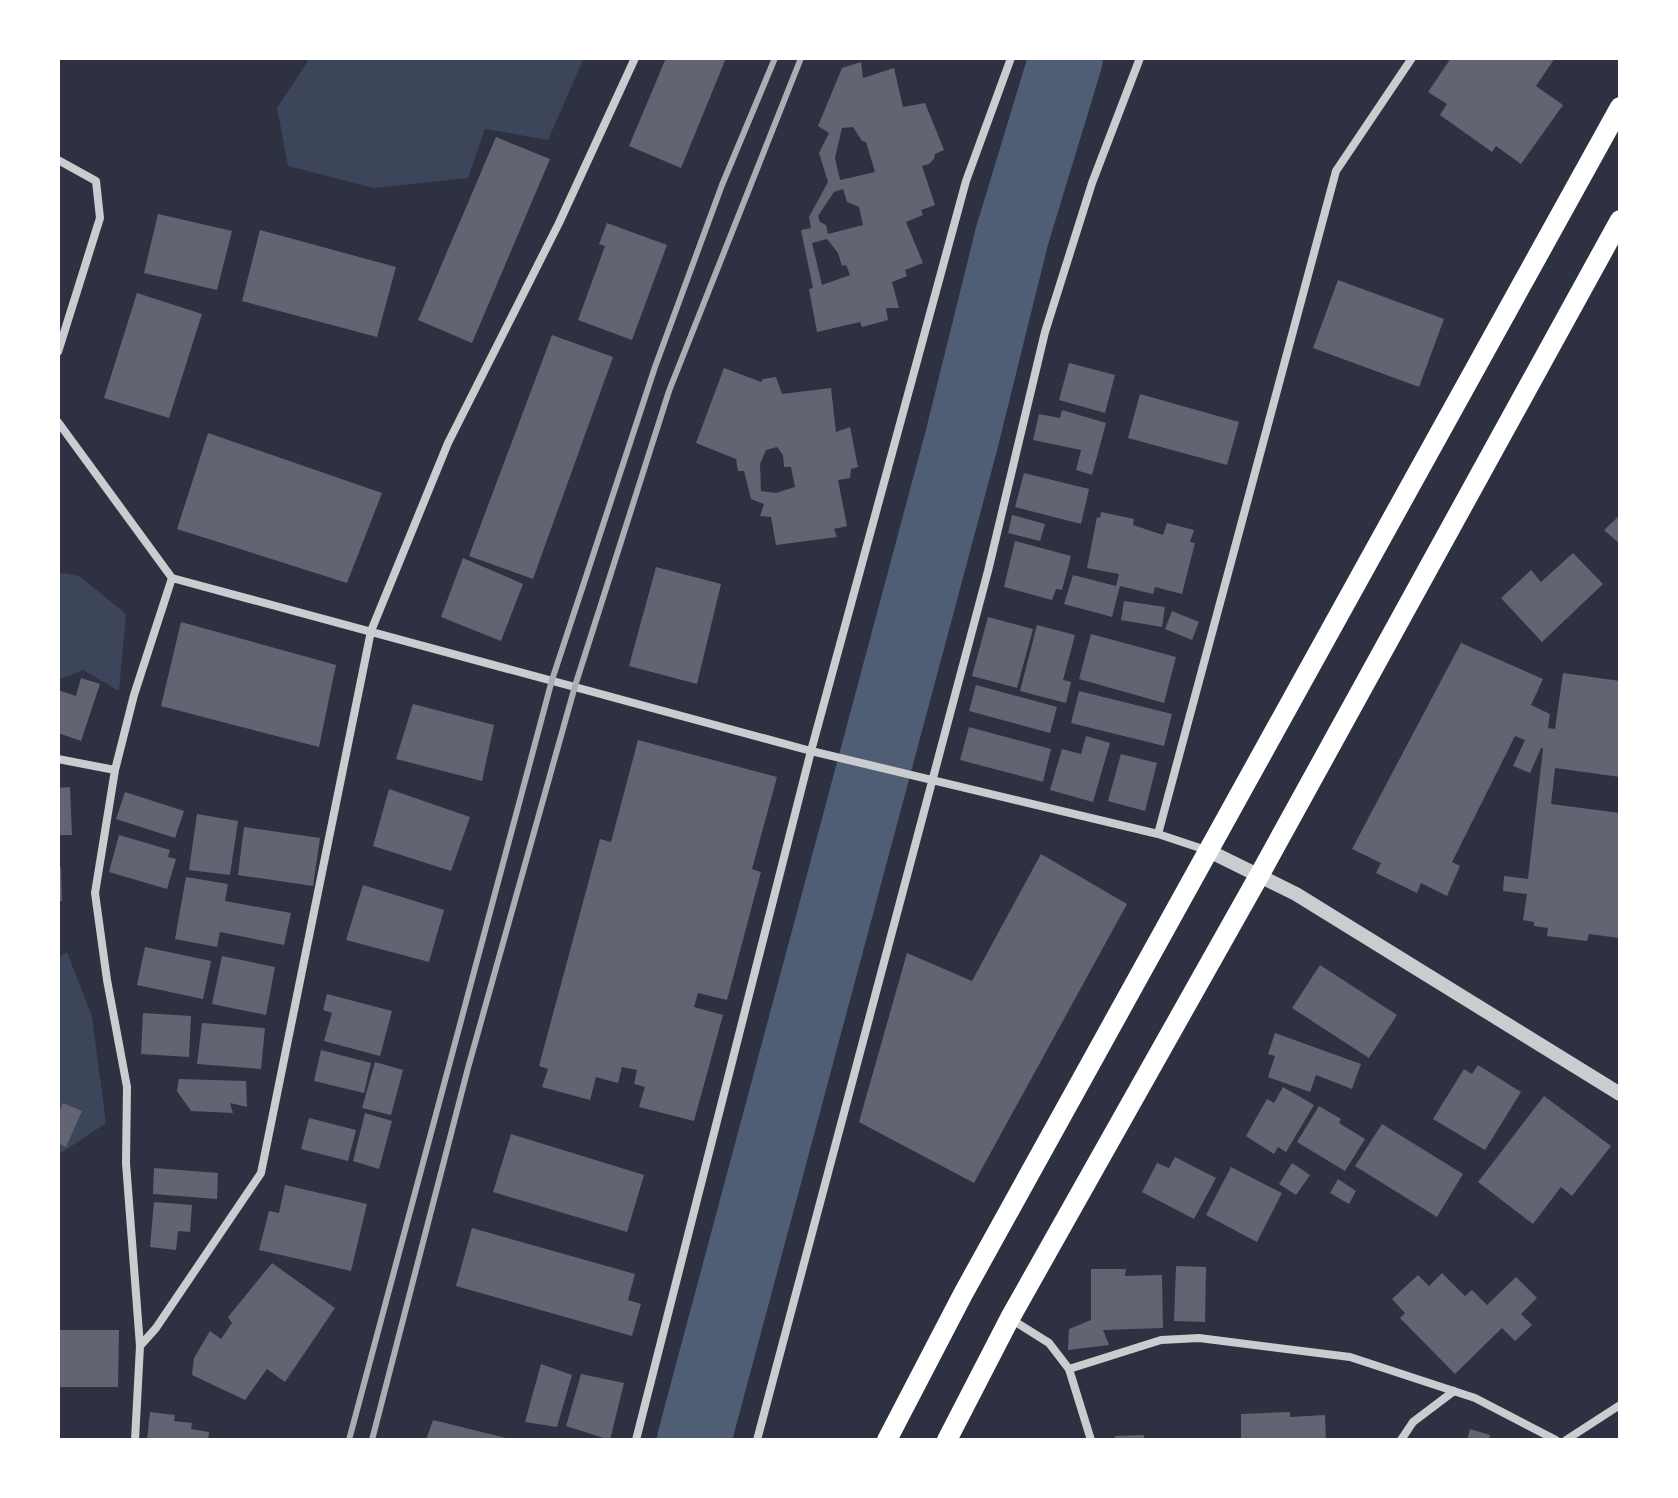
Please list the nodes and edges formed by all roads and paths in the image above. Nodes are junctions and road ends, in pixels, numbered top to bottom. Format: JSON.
{"nodes":[{"id":1,"x":635,"y":58,"type":"edge"},
{"id":2,"x":1011,"y":58,"type":"edge"},
{"id":3,"x":1140,"y":58,"type":"edge"},
{"id":4,"x":1412,"y":58,"type":"edge"},
{"id":5,"x":1620,"y":107,"type":"edge"},
{"id":6,"x":58,"y":160,"type":"edge"},
{"id":7,"x":1620,"y":220,"type":"edge"},
{"id":8,"x":58,"y":352,"type":"edge"},
{"id":9,"x":58,"y":422,"type":"edge"},
{"id":10,"x":172,"y":578,"type":"junction"},
{"id":11,"x":371,"y":631,"type":"junction"},
{"id":12,"x":811,"y":751,"type":"junction"},
{"id":13,"x":58,"y":759,"type":"edge"},
{"id":14,"x":115,"y":770,"type":"junction"},
{"id":15,"x":931,"y":778,"type":"junction"},
{"id":16,"x":1158,"y":834,"type":"junction"},
{"id":17,"x":1209,"y":851,"type":"junction"},
{"id":18,"x":1260,"y":874,"type":"junction"},
{"id":19,"x":1620,"y":1094,"type":"edge"},
{"id":20,"x":1010,"y":1318,"type":"junction"},
{"id":21,"x":140,"y":1346,"type":"junction"},
{"id":22,"x":1069,"y":1369,"type":"junction"},
{"id":23,"x":1454,"y":1391,"type":"junction"},
{"id":24,"x":1620,"y":1405,"type":"edge"},
{"id":25,"x":135,"y":1440,"type":"edge"},
{"id":26,"x":636,"y":1440,"type":"edge"},
{"id":27,"x":757,"y":1440,"type":"edge"},
{"id":28,"x":887,"y":1440,"type":"edge"},
{"id":29,"x":947,"y":1440,"type":"edge"},
{"id":30,"x":1091,"y":1440,"type":"edge"},
{"id":31,"x":1401,"y":1440,"type":"edge"},
{"id":32,"x":1556,"y":1440,"type":"edge"},
{"id":33,"x":1566,"y":1440,"type":"edge"}],
"edges":[{"from":1,"to":11,"type":"street"},
{"from":2,"to":12,"type":"street"},
{"from":3,"to":15,"type":"street"},
{"from":4,"to":16,"type":"street"},
{"from":5,"to":17,"type":"main road"},
{"from":6,"to":8,"type":"street"},
{"from":7,"to":18,"type":"main road"},
{"from":9,"to":10,"type":"street"},
{"from":10,"to":11,"type":"street"},
{"from":10,"to":14,"type":"street"},
{"from":11,"to":12,"type":"street"},
{"from":11,"to":21,"type":"street"},
{"from":12,"to":15,"type":"street"},
{"from":12,"to":26,"type":"street"},
{"from":13,"to":14,"type":"street"},
{"from":14,"to":21,"type":"street"},
{"from":15,"to":16,"type":"street"},
{"from":15,"to":27,"type":"street"},
{"from":16,"to":17,"type":"street"},
{"from":17,"to":18,"type":"street"},
{"from":17,"to":28,"type":"main road"},
{"from":18,"to":19,"type":"street"},
{"from":18,"to":20,"type":"main road"},
{"from":20,"to":22,"type":"street"},
{"from":20,"to":29,"type":"main road"},
{"from":21,"to":25,"type":"street"},
{"from":22,"to":23,"type":"street"},
{"from":22,"to":30,"type":"street"},
{"from":23,"to":31,"type":"street"},
{"from":23,"to":32,"type":"street"},
{"from":24,"to":33,"type":"street"}]}
